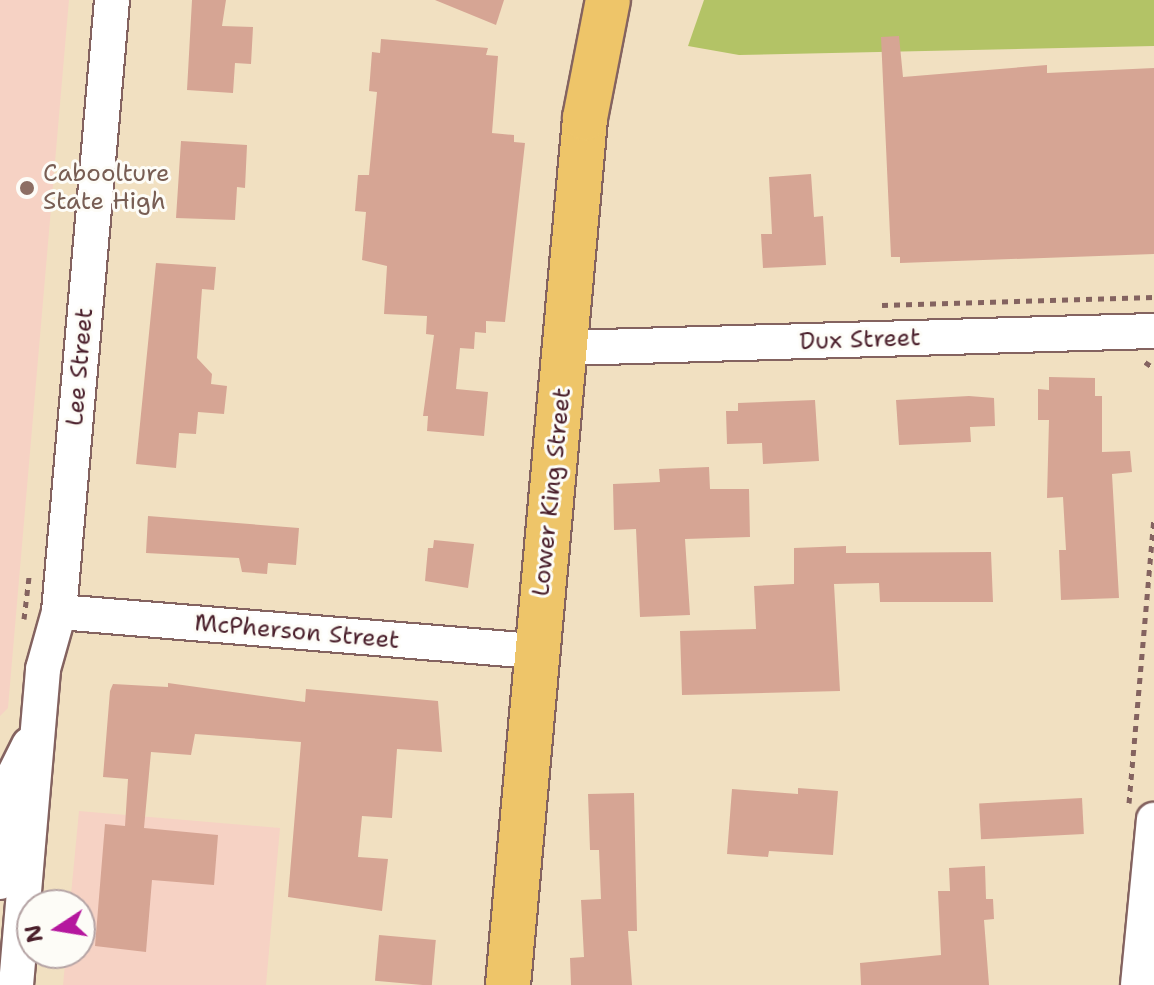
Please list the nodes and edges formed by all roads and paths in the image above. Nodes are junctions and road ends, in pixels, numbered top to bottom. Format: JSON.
{"nodes":[{"id":1,"x":112,"y":0,"type":"edge"},
{"id":2,"x":608,"y":0,"type":"edge"},
{"id":3,"x":1154,"y":297,"type":"edge"},
{"id":4,"x":882,"y":305,"type":"dead end"},
{"id":5,"x":1154,"y":331,"type":"edge"},
{"id":6,"x":567,"y":348,"type":"junction"},
{"id":7,"x":1154,"y":517,"type":"edge"},
{"id":8,"x":59,"y":612,"type":"junction"},
{"id":9,"x":536,"y":651,"type":"junction"},
{"id":10,"x":38,"y":731,"type":"junction"},
{"id":11,"x":1140,"y":820,"type":"edge"},
{"id":12,"x":0,"y":882,"type":"edge"},
{"id":13,"x":16,"y":985,"type":"edge"},
{"id":14,"x":508,"y":985,"type":"edge"},
{"id":15,"x":1138,"y":985,"type":"edge"}],
"edges":[{"from":1,"to":8,"type":"street","name":"Lee Street"},
{"from":2,"to":6,"type":"main road","name":"Lower King Street"},
{"from":3,"to":4,"type":"path"},
{"from":5,"to":6,"type":"street","name":"Dux Street"},
{"from":6,"to":9,"type":"main road","name":"Lower King Street"},
{"from":7,"to":11,"type":"path"},
{"from":8,"to":9,"type":"street","name":"McPherson Street"},
{"from":8,"to":10,"type":"street","name":"Lee Street"},
{"from":9,"to":14,"type":"main road","name":"Lower King Street"},
{"from":10,"to":12,"type":"street","name":"Lee Street"},
{"from":10,"to":13,"type":"street","name":"Lee Street"},
{"from":11,"to":15,"type":"street"}]}
